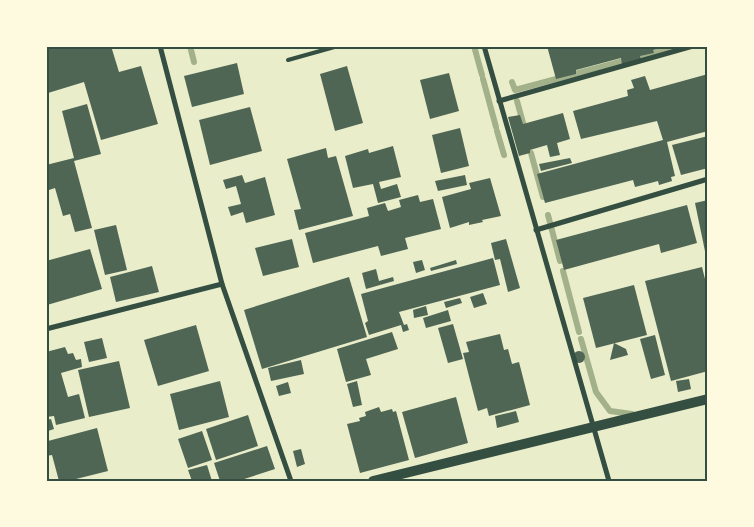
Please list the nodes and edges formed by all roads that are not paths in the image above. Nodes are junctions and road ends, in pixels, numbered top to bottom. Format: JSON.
{"nodes":[{"id":1,"x":160,"y":46,"type":"edge"},
{"id":2,"x":338,"y":46,"type":"edge"},
{"id":3,"x":484,"y":46,"type":"edge"},
{"id":4,"x":693,"y":46,"type":"edge"},
{"id":5,"x":288,"y":60,"type":"dead end"},
{"id":6,"x":499,"y":101,"type":"junction"},
{"id":7,"x":708,"y":180,"type":"edge"},
{"id":8,"x":536,"y":230,"type":"junction"},
{"id":9,"x":222,"y":284,"type":"junction"},
{"id":10,"x":46,"y":329,"type":"edge"},
{"id":11,"x":708,"y":399,"type":"edge"},
{"id":12,"x":592,"y":428,"type":"junction"},
{"id":13,"x":290,"y":481,"type":"edge"},
{"id":14,"x":373,"y":481,"type":"edge"},
{"id":15,"x":609,"y":481,"type":"edge"}],
"edges":[{"from":1,"to":9,"type":"street"},
{"from":2,"to":5,"type":"lane"},
{"from":3,"to":6,"type":"street"},
{"from":4,"to":6,"type":"street"},
{"from":6,"to":8,"type":"street"},
{"from":7,"to":8,"type":"street"},
{"from":8,"to":12,"type":"street"},
{"from":9,"to":10,"type":"street"},
{"from":9,"to":13,"type":"street"},
{"from":11,"to":12,"type":"main road"},
{"from":12,"to":14,"type":"main road"},
{"from":12,"to":15,"type":"street"}]}
